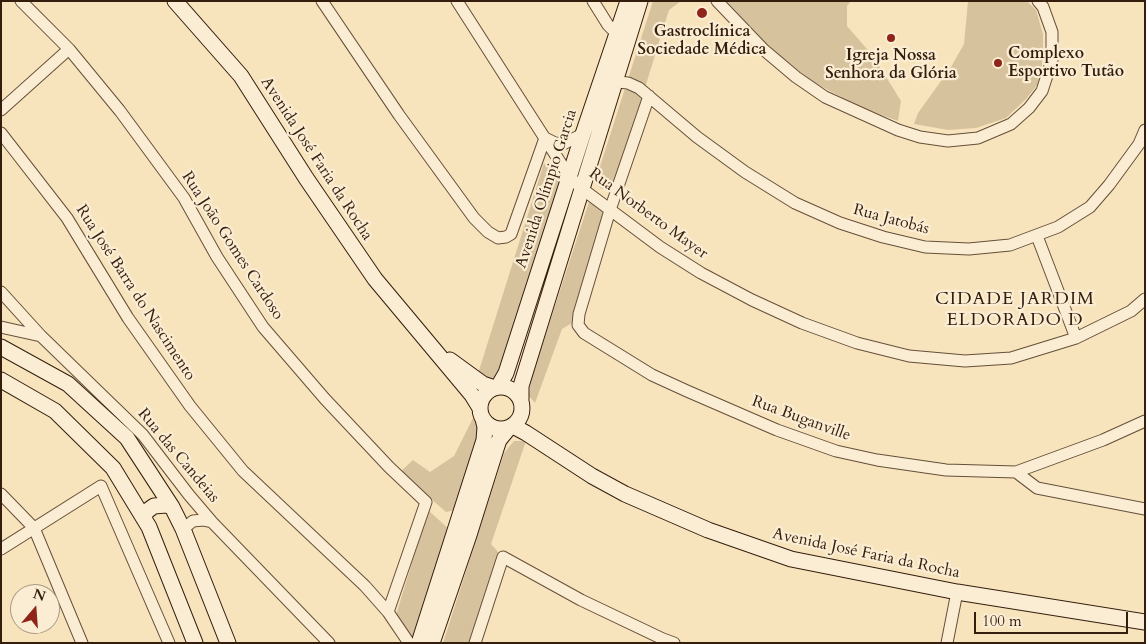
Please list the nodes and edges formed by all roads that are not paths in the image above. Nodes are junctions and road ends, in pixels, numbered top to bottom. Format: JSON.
{"nodes":[{"id":1,"x":22,"y":1,"type":"edge"},
{"id":2,"x":175,"y":1,"type":"edge"},
{"id":3,"x":322,"y":1,"type":"edge"},
{"id":4,"x":457,"y":1,"type":"edge"},
{"id":5,"x":593,"y":1,"type":"edge"},
{"id":6,"x":602,"y":1,"type":"edge"},
{"id":7,"x":620,"y":1,"type":"edge"},
{"id":8,"x":628,"y":1,"type":"edge"},
{"id":9,"x":640,"y":1,"type":"edge"},
{"id":10,"x":717,"y":1,"type":"edge"},
{"id":11,"x":1038,"y":1,"type":"edge"},
{"id":12,"x":623,"y":36,"type":"junction"},
{"id":13,"x":69,"y":49,"type":"junction"},
{"id":14,"x":608,"y":81,"type":"junction"},
{"id":15,"x":649,"y":96,"type":"junction"},
{"id":16,"x":1,"y":110,"type":"edge"},
{"id":17,"x":1145,"y":130,"type":"edge"},
{"id":18,"x":1,"y":133,"type":"edge"},
{"id":19,"x":583,"y":134,"type":"junction"},
{"id":20,"x":545,"y":138,"type":"junction"},
{"id":21,"x":569,"y":176,"type":"junction"},
{"id":22,"x":581,"y":188,"type":"junction"},
{"id":23,"x":610,"y":210,"type":"junction"},
{"id":24,"x":1037,"y":236,"type":"junction"},
{"id":25,"x":1,"y":292,"type":"edge"},
{"id":26,"x":1145,"y":299,"type":"edge"},
{"id":27,"x":1,"y":327,"type":"edge"},
{"id":28,"x":41,"y":336,"type":"junction"},
{"id":29,"x":424,"y":338,"type":"junction"},
{"id":30,"x":1076,"y":338,"type":"junction"},
{"id":31,"x":1,"y":347,"type":"edge"},
{"id":32,"x":1,"y":380,"type":"edge"},
{"id":33,"x":497,"y":387,"type":"junction"},
{"id":34,"x":522,"y":403,"type":"junction"},
{"id":35,"x":481,"y":413,"type":"junction"},
{"id":36,"x":1145,"y":421,"type":"edge"},
{"id":37,"x":511,"y":427,"type":"junction"},
{"id":38,"x":567,"y":461,"type":"junction"},
{"id":39,"x":1016,"y":472,"type":"junction"},
{"id":40,"x":1,"y":494,"type":"edge"},
{"id":41,"x":189,"y":495,"type":"junction"},
{"id":42,"x":172,"y":507,"type":"junction"},
{"id":43,"x":1145,"y":509,"type":"edge"},
{"id":44,"x":143,"y":517,"type":"junction"},
{"id":45,"x":212,"y":522,"type":"junction"},
{"id":46,"x":188,"y":525,"type":"junction"},
{"id":47,"x":34,"y":528,"type":"junction"},
{"id":48,"x":1,"y":549,"type":"edge"},
{"id":49,"x":956,"y":592,"type":"junction"},
{"id":50,"x":388,"y":612,"type":"junction"},
{"id":51,"x":1145,"y":622,"type":"edge"},
{"id":52,"x":82,"y":643,"type":"edge"},
{"id":53,"x":169,"y":643,"type":"edge"},
{"id":54,"x":195,"y":643,"type":"edge"},
{"id":55,"x":228,"y":643,"type":"edge"},
{"id":56,"x":329,"y":643,"type":"edge"},
{"id":57,"x":409,"y":643,"type":"edge"},
{"id":58,"x":419,"y":643,"type":"edge"},
{"id":59,"x":432,"y":643,"type":"edge"},
{"id":60,"x":475,"y":643,"type":"edge"},
{"id":61,"x":674,"y":643,"type":"edge"},
{"id":62,"x":947,"y":643,"type":"edge"}],
"edges":[{"from":1,"to":13,"type":"street","name":"Rua João Gomes Cardoso"},
{"from":2,"to":29,"type":"street","name":"Avenida José Faria da Rocha"},
{"from":3,"to":20,"type":"street"},
{"from":4,"to":20,"type":"street","name":"Rua Norberto Mayer"},
{"from":5,"to":12,"type":"street"},
{"from":6,"to":7,"type":"street"},
{"from":8,"to":12,"type":"street","name":"Avenida Olímpio Garcia"},
{"from":9,"to":12,"type":"street"},
{"from":10,"to":11,"type":"street"},
{"from":12,"to":14,"type":"street","name":"Avenida Olímpio Garcia"},
{"from":13,"to":16,"type":"street"},
{"from":13,"to":50,"type":"street","name":"Rua João Gomes Cardoso"},
{"from":14,"to":15,"type":"street","name":"Rua Jatobás"},
{"from":14,"to":19,"type":"street","name":"Avenida Olímpio Garcia"},
{"from":14,"to":22,"type":"street","name":"Avenida Olímpio Garcia"},
{"from":15,"to":23,"type":"street"},
{"from":15,"to":24,"type":"street","name":"Rua Jatobás"},
{"from":17,"to":24,"type":"street","name":"Rua Jatobás"},
{"from":18,"to":50,"type":"street","name":"Rua José Barra do Nascimento"},
{"from":19,"to":20,"type":"street"},
{"from":19,"to":21,"type":"street","name":"Avenida Olímpio Garcia"},
{"from":20,"to":21,"type":"street","name":"Rua Norberto Mayer"},
{"from":21,"to":22,"type":"street","name":"Rua Norberto Mayer"},
{"from":21,"to":33,"type":"street","name":"Avenida Olímpio Garcia"},
{"from":22,"to":23,"type":"street","name":"Rua Norberto Mayer"},
{"from":22,"to":34,"type":"street","name":"Avenida Olímpio Garcia"},
{"from":23,"to":30,"type":"street","name":"Rua Norberto Mayer"},
{"from":23,"to":39,"type":"street","name":"Rua Buganville"},
{"from":24,"to":30,"type":"street"},
{"from":25,"to":28,"type":"street","name":"Rua das Candeias"},
{"from":26,"to":30,"type":"street","name":"Rua Norberto Mayer"},
{"from":27,"to":28,"type":"street"},
{"from":28,"to":41,"type":"street","name":"Rua das Candeias"},
{"from":29,"to":33,"type":"street","name":"Avenida José Faria da Rocha"},
{"from":29,"to":35,"type":"street","name":"Avenida José Faria da Rocha"},
{"from":31,"to":42,"type":"street"},
{"from":32,"to":44,"type":"street"},
{"from":33,"to":34,"type":"street"},
{"from":33,"to":35,"type":"street"},
{"from":34,"to":37,"type":"street"},
{"from":34,"to":38,"type":"street","name":"Avenida José Faria da Rocha"},
{"from":35,"to":37,"type":"street"},
{"from":35,"to":58,"type":"street"},
{"from":36,"to":39,"type":"street","name":"Rua Buganville"},
{"from":37,"to":38,"type":"street","name":"Avenida José Faria da Rocha"},
{"from":37,"to":59,"type":"street"},
{"from":38,"to":49,"type":"street","name":"Avenida José Faria da Rocha"},
{"from":39,"to":43,"type":"street"},
{"from":40,"to":47,"type":"street"},
{"from":41,"to":45,"type":"street","name":"Rua das Candeias"},
{"from":41,"to":46,"type":"street"},
{"from":42,"to":44,"type":"street"},
{"from":42,"to":46,"type":"street"},
{"from":44,"to":54,"type":"street"},
{"from":45,"to":46,"type":"street"},
{"from":45,"to":56,"type":"street","name":"Rua das Candeias"},
{"from":46,"to":55,"type":"street"},
{"from":47,"to":48,"type":"street"},
{"from":47,"to":52,"type":"street"},
{"from":47,"to":53,"type":"street"},
{"from":49,"to":51,"type":"street","name":"Avenida José Faria da Rocha"},
{"from":49,"to":62,"type":"street"},
{"from":50,"to":57,"type":"street","name":"Rua José Barra do Nascimento"},
{"from":60,"to":61,"type":"street"}]}
